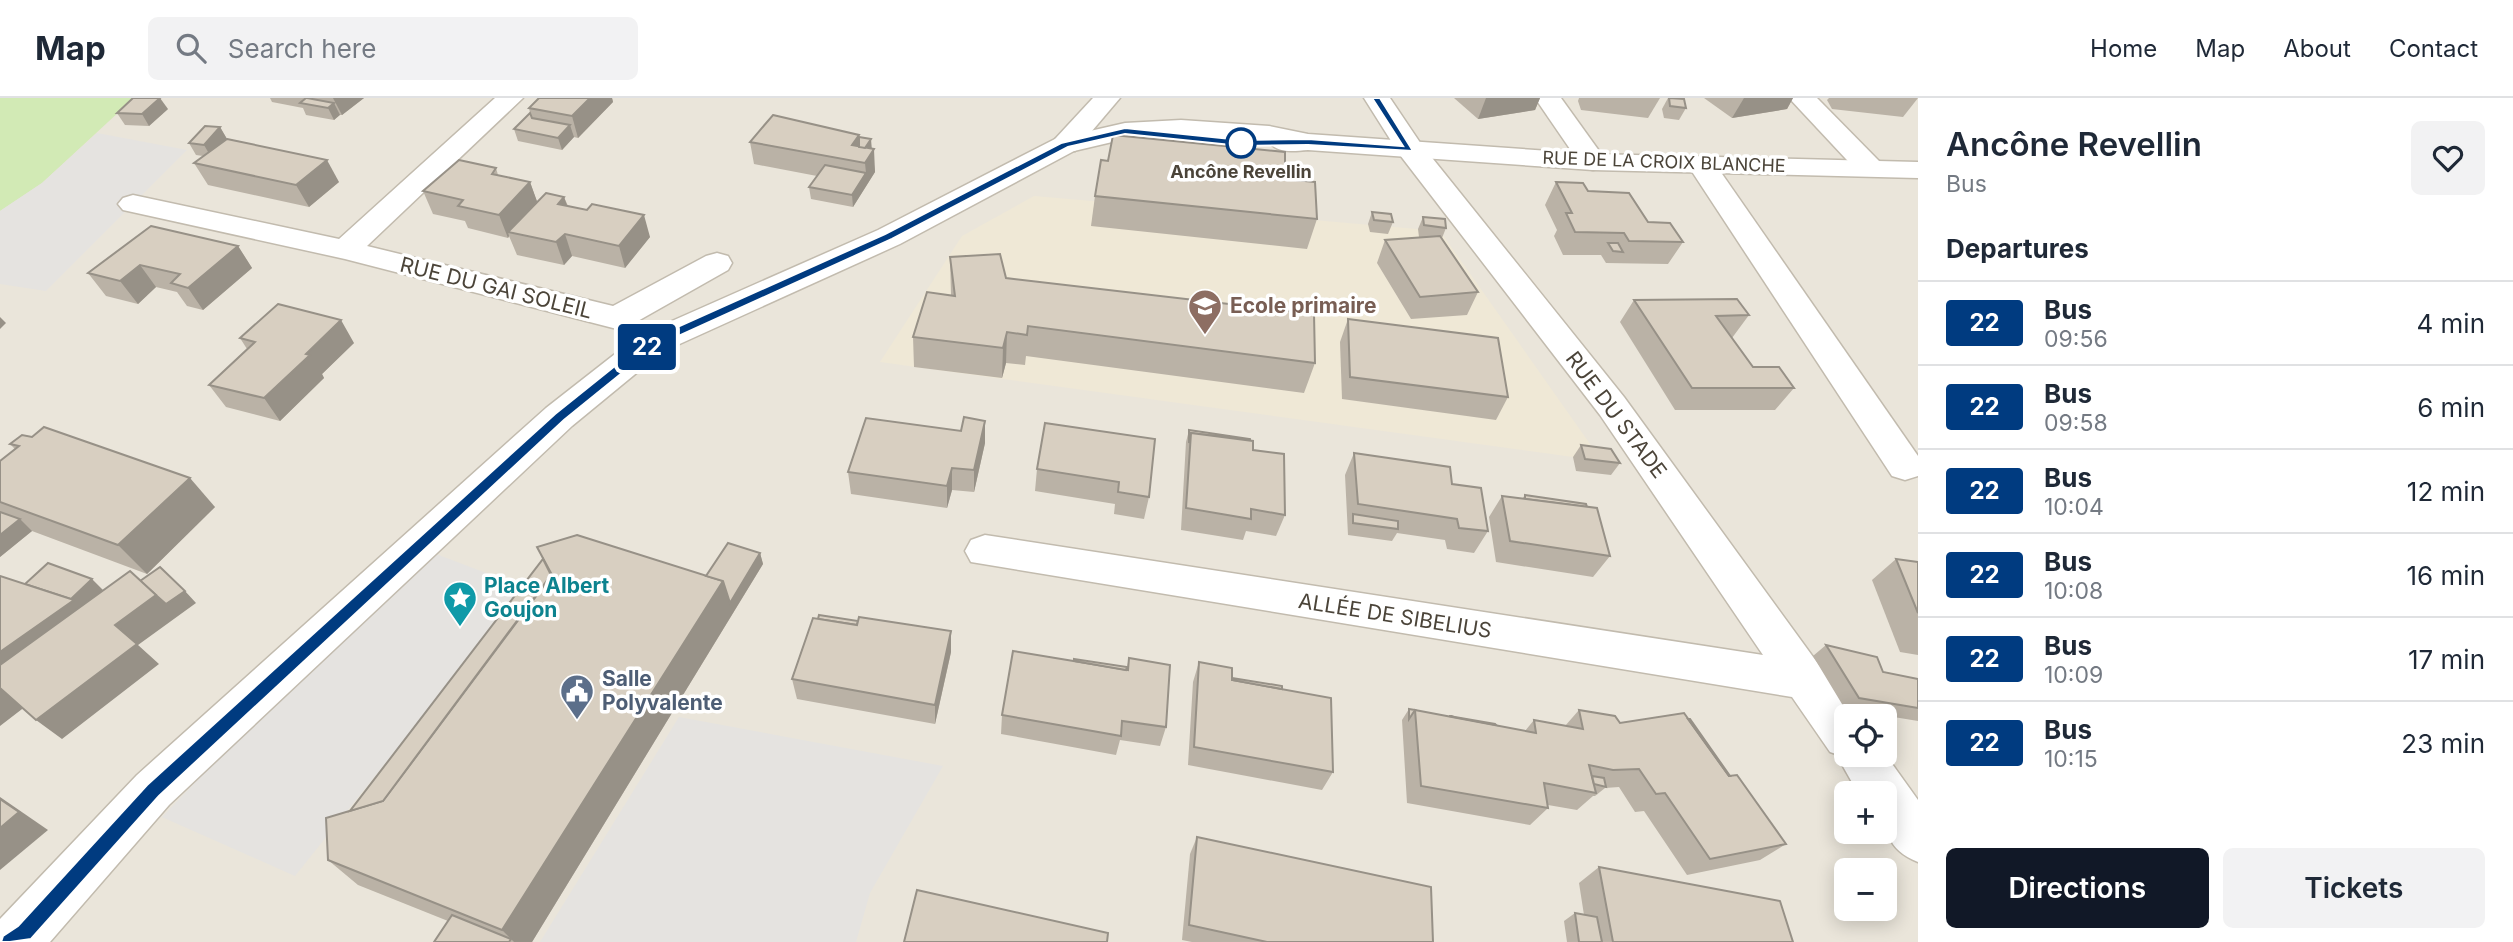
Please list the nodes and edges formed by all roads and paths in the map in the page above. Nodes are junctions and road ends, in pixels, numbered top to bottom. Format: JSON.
{"nodes":[{"id":1,"x":510,"y":98,"type":"edge"},
{"id":2,"x":1107,"y":98,"type":"edge"},
{"id":3,"x":1377,"y":98,"type":"edge"},
{"id":4,"x":1548,"y":98,"type":"edge"},
{"id":5,"x":1802,"y":98,"type":"edge"},
{"id":6,"x":1065,"y":145,"type":"junction"},
{"id":7,"x":1410,"y":149,"type":"junction"},
{"id":8,"x":1592,"y":162,"type":"junction"},
{"id":9,"x":1701,"y":164,"type":"junction"},
{"id":10,"x":1870,"y":168,"type":"junction"},
{"id":11,"x":1918,"y":170,"type":"edge"},
{"id":12,"x":133,"y":204,"type":"dead end"},
{"id":13,"x":345,"y":250,"type":"junction"},
{"id":14,"x":717,"y":262,"type":"dead end"},
{"id":15,"x":617,"y":318,"type":"junction"},
{"id":16,"x":650,"y":344,"type":"junction"},
{"id":17,"x":1905,"y":466,"type":"dead end"},
{"id":18,"x":985,"y":551,"type":"dead end"},
{"id":19,"x":1806,"y":680,"type":"junction"},
{"id":20,"x":1834,"y":721,"type":"edge"},
{"id":21,"x":1867,"y":767,"type":"edge"},
{"id":22,"x":1918,"y":839,"type":"edge"},
{"id":23,"x":9,"y":942,"type":"edge"}],
"edges":[{"from":1,"to":13,"type":"street"},
{"from":2,"to":6,"type":"street"},
{"from":3,"to":7,"type":"street","name":"RUE DU STADE"},
{"from":4,"to":8,"type":"street"},
{"from":5,"to":10,"type":"street"},
{"from":6,"to":7,"type":"street","name":"RUE DE LA CROIX BLANCHE"},
{"from":6,"to":16,"type":"street"},
{"from":7,"to":8,"type":"street","name":"RUE DE LA CROIX BLANCHE"},
{"from":7,"to":19,"type":"street","name":"RUE DU STADE"},
{"from":8,"to":9,"type":"street","name":"RUE DE LA CROIX BLANCHE"},
{"from":9,"to":10,"type":"street","name":"RUE DE LA CROIX BLANCHE"},
{"from":9,"to":17,"type":"street"},
{"from":10,"to":11,"type":"street","name":"RUE DE LA CROIX BLANCHE"},
{"from":12,"to":13,"type":"street","name":"RUE DU GAI SOLEIL"},
{"from":13,"to":15,"type":"street","name":"RUE DU GAI SOLEIL"},
{"from":14,"to":15,"type":"street","name":"RUE DU GAI SOLEIL"},
{"from":15,"to":16,"type":"street"},
{"from":16,"to":23,"type":"street"},
{"from":18,"to":19,"type":"street","name":"ALLÉE DE SIBELIUS"},
{"from":19,"to":20,"type":"street","name":"RUE DU STADE"},
{"from":21,"to":22,"type":"street"}]}
